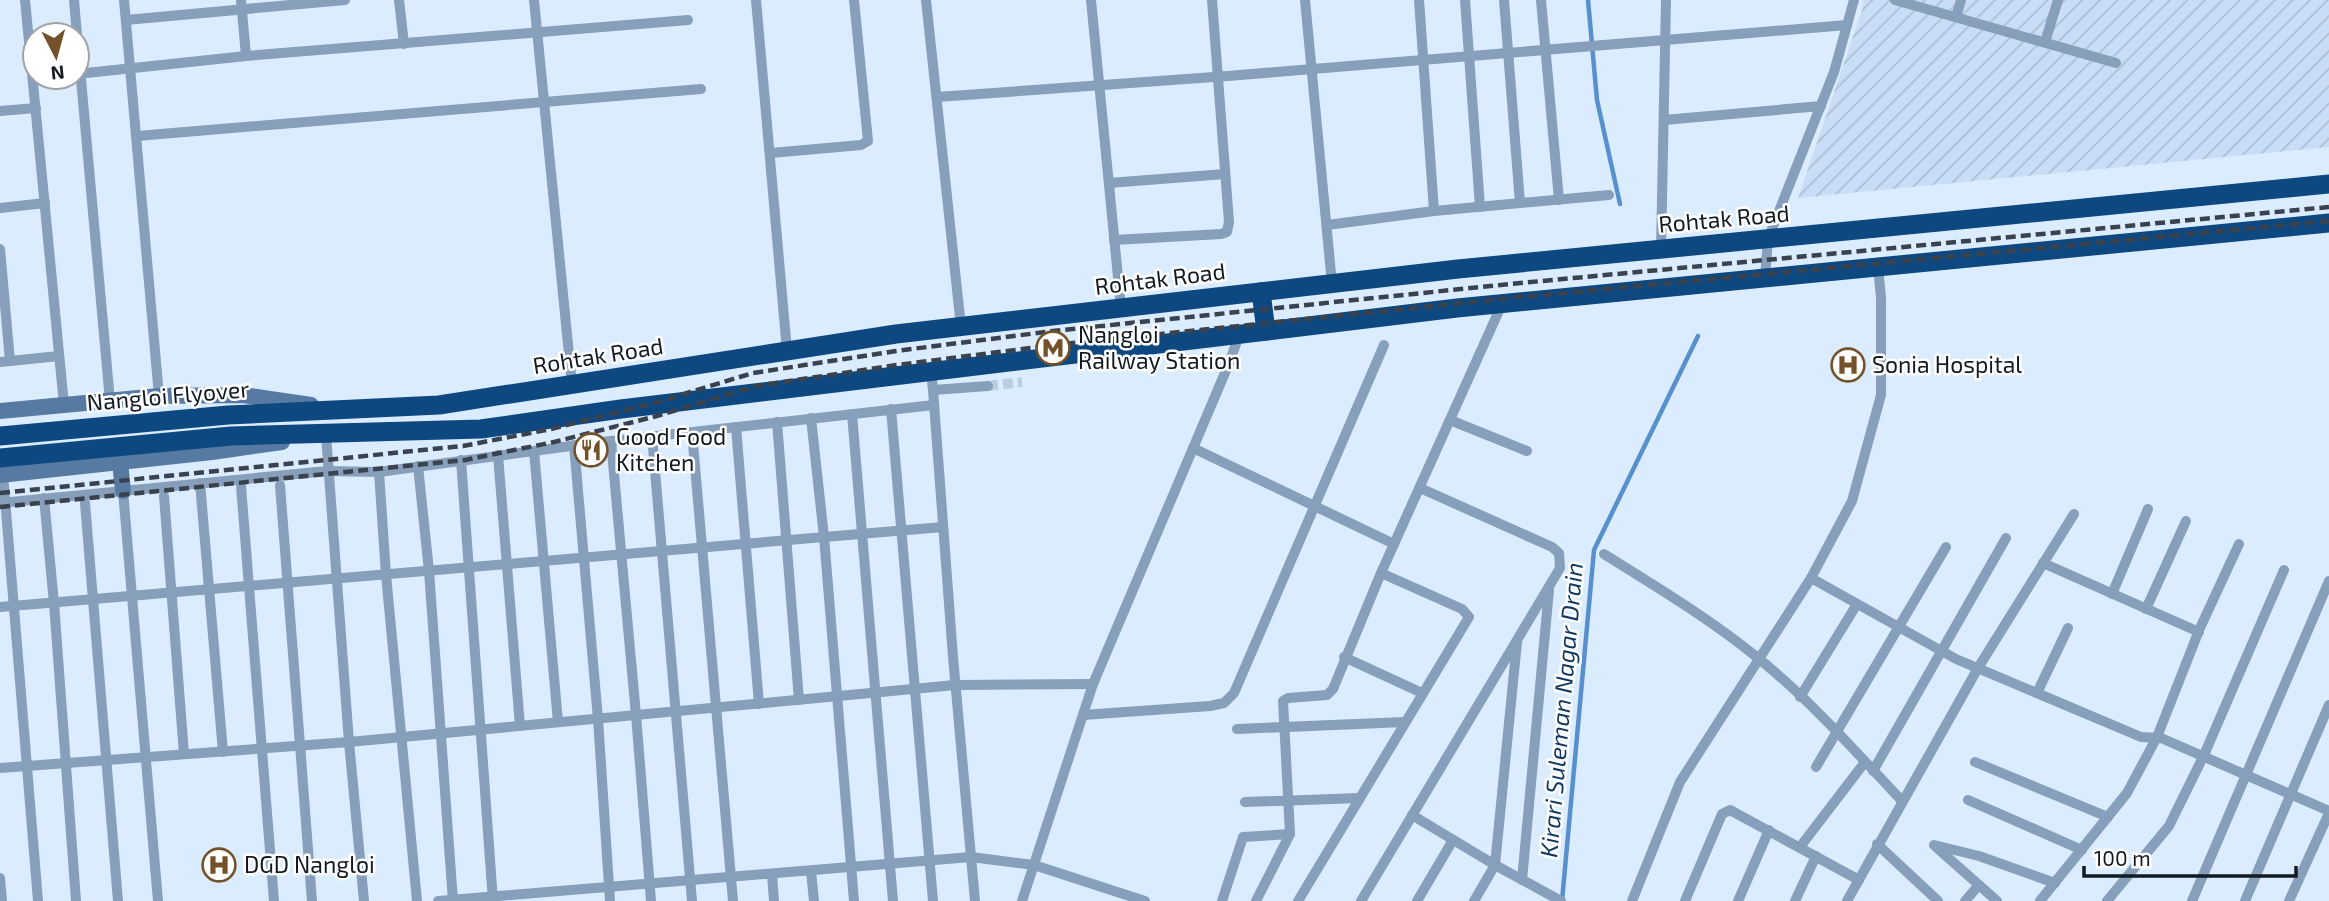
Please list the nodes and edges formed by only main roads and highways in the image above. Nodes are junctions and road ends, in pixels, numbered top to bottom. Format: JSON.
{"nodes":[{"id":1,"x":2329,"y":184,"type":"edge"},
{"id":2,"x":2329,"y":223,"type":"edge"},
{"id":3,"x":1261,"y":292,"type":"junction"},
{"id":4,"x":1266,"y":331,"type":"junction"},
{"id":5,"x":341,"y":410,"type":"joint"},
{"id":6,"x":0,"y":436,"type":"edge"},
{"id":7,"x":1,"y":469,"type":"edge"}],
"edges":[{"from":1,"to":3,"type":"highway","name":"Rohtak Road"},
{"from":2,"to":4,"type":"highway"},
{"from":3,"to":4,"type":"highway"},
{"from":3,"to":5,"type":"highway","name":"Rohtak Road"},
{"from":4,"to":7,"type":"highway","name":"Nangloi Flyover"},
{"from":5,"to":6,"type":"highway","name":"Nangloi Flyover"}]}
